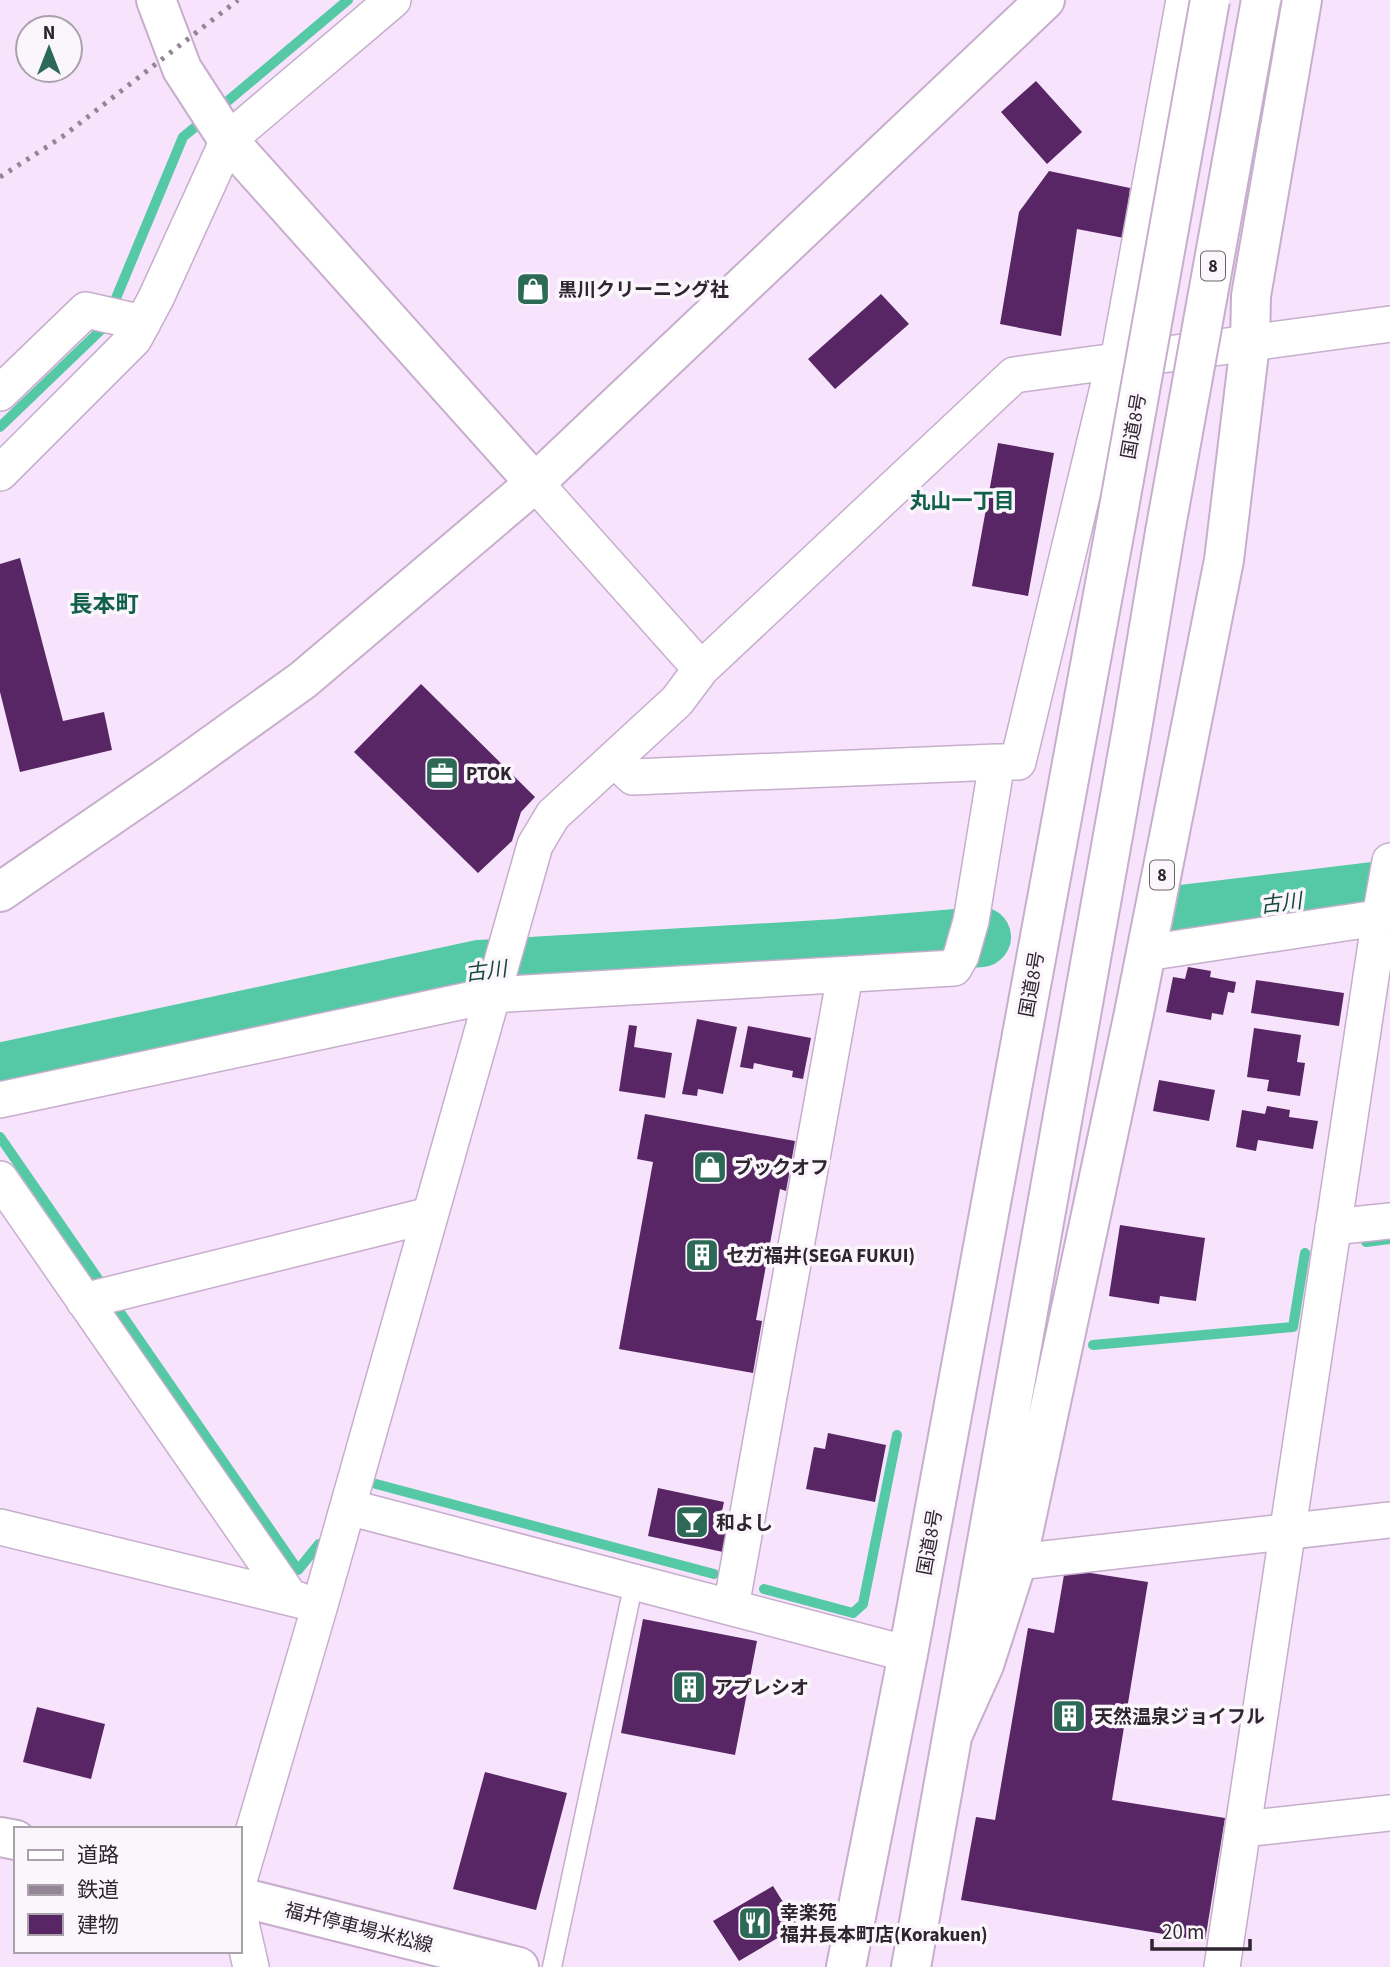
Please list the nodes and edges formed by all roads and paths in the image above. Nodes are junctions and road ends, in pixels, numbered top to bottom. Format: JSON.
{"nodes":[{"id":1,"x":156,"y":0,"type":"edge"},
{"id":2,"x":393,"y":0,"type":"edge"},
{"id":3,"x":1045,"y":0,"type":"edge"},
{"id":4,"x":1184,"y":0,"type":"edge"},
{"id":5,"x":1210,"y":0,"type":"edge"},
{"id":6,"x":1261,"y":0,"type":"edge"},
{"id":7,"x":1302,"y":0,"type":"edge"},
{"id":8,"x":228,"y":141,"type":"junction"},
{"id":9,"x":143,"y":323,"type":"junction"},
{"id":10,"x":1390,"y":324,"type":"edge"},
{"id":11,"x":1250,"y":344,"type":"junction"},
{"id":12,"x":1116,"y":361,"type":"junction"},
{"id":13,"x":0,"y":393,"type":"edge"},
{"id":14,"x":0,"y":473,"type":"edge"},
{"id":15,"x":535,"y":483,"type":"junction"},
{"id":16,"x":701,"y":669,"type":"junction"},
{"id":17,"x":614,"y":759,"type":"junction"},
{"id":18,"x":996,"y":762,"type":"junction"},
{"id":19,"x":1390,"y":861,"type":"edge"},
{"id":20,"x":0,"y":892,"type":"edge"},
{"id":21,"x":1385,"y":916,"type":"edge"},
{"id":22,"x":1146,"y":953,"type":"junction"},
{"id":23,"x":845,"y":975,"type":"junction"},
{"id":24,"x":492,"y":995,"type":"junction"},
{"id":25,"x":0,"y":1100,"type":"edge"},
{"id":26,"x":0,"y":1179,"type":"edge"},
{"id":27,"x":430,"y":1215,"type":"junction"},
{"id":28,"x":1390,"y":1221,"type":"edge"},
{"id":29,"x":1333,"y":1227,"type":"junction"},
{"id":30,"x":85,"y":1301,"type":"junction"},
{"id":31,"x":348,"y":1507,"type":"junction"},
{"id":32,"x":1390,"y":1520,"type":"edge"},
{"id":33,"x":0,"y":1527,"type":"edge"},
{"id":34,"x":1288,"y":1531,"type":"junction"},
{"id":35,"x":1017,"y":1562,"type":"junction"},
{"id":36,"x":634,"y":1582,"type":"junction"},
{"id":37,"x":305,"y":1601,"type":"junction"},
{"id":38,"x":731,"y":1607,"type":"junction"},
{"id":39,"x":908,"y":1654,"type":"junction"},
{"id":40,"x":953,"y":1734,"type":"junction"},
{"id":41,"x":1390,"y":1813,"type":"edge"},
{"id":42,"x":1243,"y":1829,"type":"junction"},
{"id":43,"x":242,"y":1869,"type":"edge"},
{"id":44,"x":242,"y":1898,"type":"edge"},
{"id":45,"x":242,"y":1928,"type":"edge"},
{"id":46,"x":251,"y":1967,"type":"edge"},
{"id":47,"x":519,"y":1967,"type":"edge"},
{"id":48,"x":552,"y":1967,"type":"edge"},
{"id":49,"x":846,"y":1967,"type":"edge"},
{"id":50,"x":911,"y":1967,"type":"edge"},
{"id":51,"x":1222,"y":1967,"type":"edge"}],
"edges":[{"from":1,"to":8,"type":"main road"},
{"from":2,"to":8,"type":"street"},
{"from":3,"to":15,"type":"main road"},
{"from":4,"to":12,"type":"street"},
{"from":5,"to":39,"type":"main road","name":"国道8号","bridge":true},
{"from":6,"to":40,"type":"main road","number":"8","bridge":true},
{"from":7,"to":11,"type":"main road","number":"8"},
{"from":8,"to":9,"type":"street"},
{"from":8,"to":15,"type":"main road"},
{"from":9,"to":13,"type":"street"},
{"from":9,"to":14,"type":"street"},
{"from":10,"to":11,"type":"street"},
{"from":11,"to":12,"type":"street"},
{"from":11,"to":22,"type":"main road","number":"8"},
{"from":12,"to":16,"type":"street"},
{"from":12,"to":18,"type":"street"},
{"from":15,"to":16,"type":"street"},
{"from":15,"to":20,"type":"main road"},
{"from":16,"to":17,"type":"street"},
{"from":17,"to":18,"type":"street"},
{"from":17,"to":24,"type":"street"},
{"from":18,"to":23,"type":"street"},
{"from":19,"to":21,"type":"street"},
{"from":21,"to":22,"type":"street"},
{"from":21,"to":29,"type":"street"},
{"from":22,"to":35,"type":"main road","number":"8"},
{"from":23,"to":24,"type":"street"},
{"from":23,"to":38,"type":"street"},
{"from":24,"to":25,"type":"street"},
{"from":24,"to":27,"type":"street"},
{"from":26,"to":30,"type":"street"},
{"from":27,"to":30,"type":"street"},
{"from":27,"to":31,"type":"street"},
{"from":28,"to":29,"type":"street"},
{"from":29,"to":34,"type":"street"},
{"from":30,"to":37,"type":"street"},
{"from":31,"to":36,"type":"street"},
{"from":31,"to":37,"type":"street"},
{"from":32,"to":34,"type":"street"},
{"from":33,"to":37,"type":"street"},
{"from":34,"to":35,"type":"street"},
{"from":34,"to":42,"type":"street"},
{"from":35,"to":40,"type":"main road","number":"8"},
{"from":36,"to":38,"type":"street"},
{"from":36,"to":48,"type":"lane"},
{"from":37,"to":43,"type":"street"},
{"from":38,"to":39,"type":"street"},
{"from":39,"to":49,"type":"main road","name":"国道8号"},
{"from":40,"to":50,"type":"main road","number":"8"},
{"from":41,"to":42,"type":"street"},
{"from":42,"to":51,"type":"street"},
{"from":44,"to":47,"type":"main road","name":"福井停車場米松線"},
{"from":45,"to":46,"type":"street"}]}
